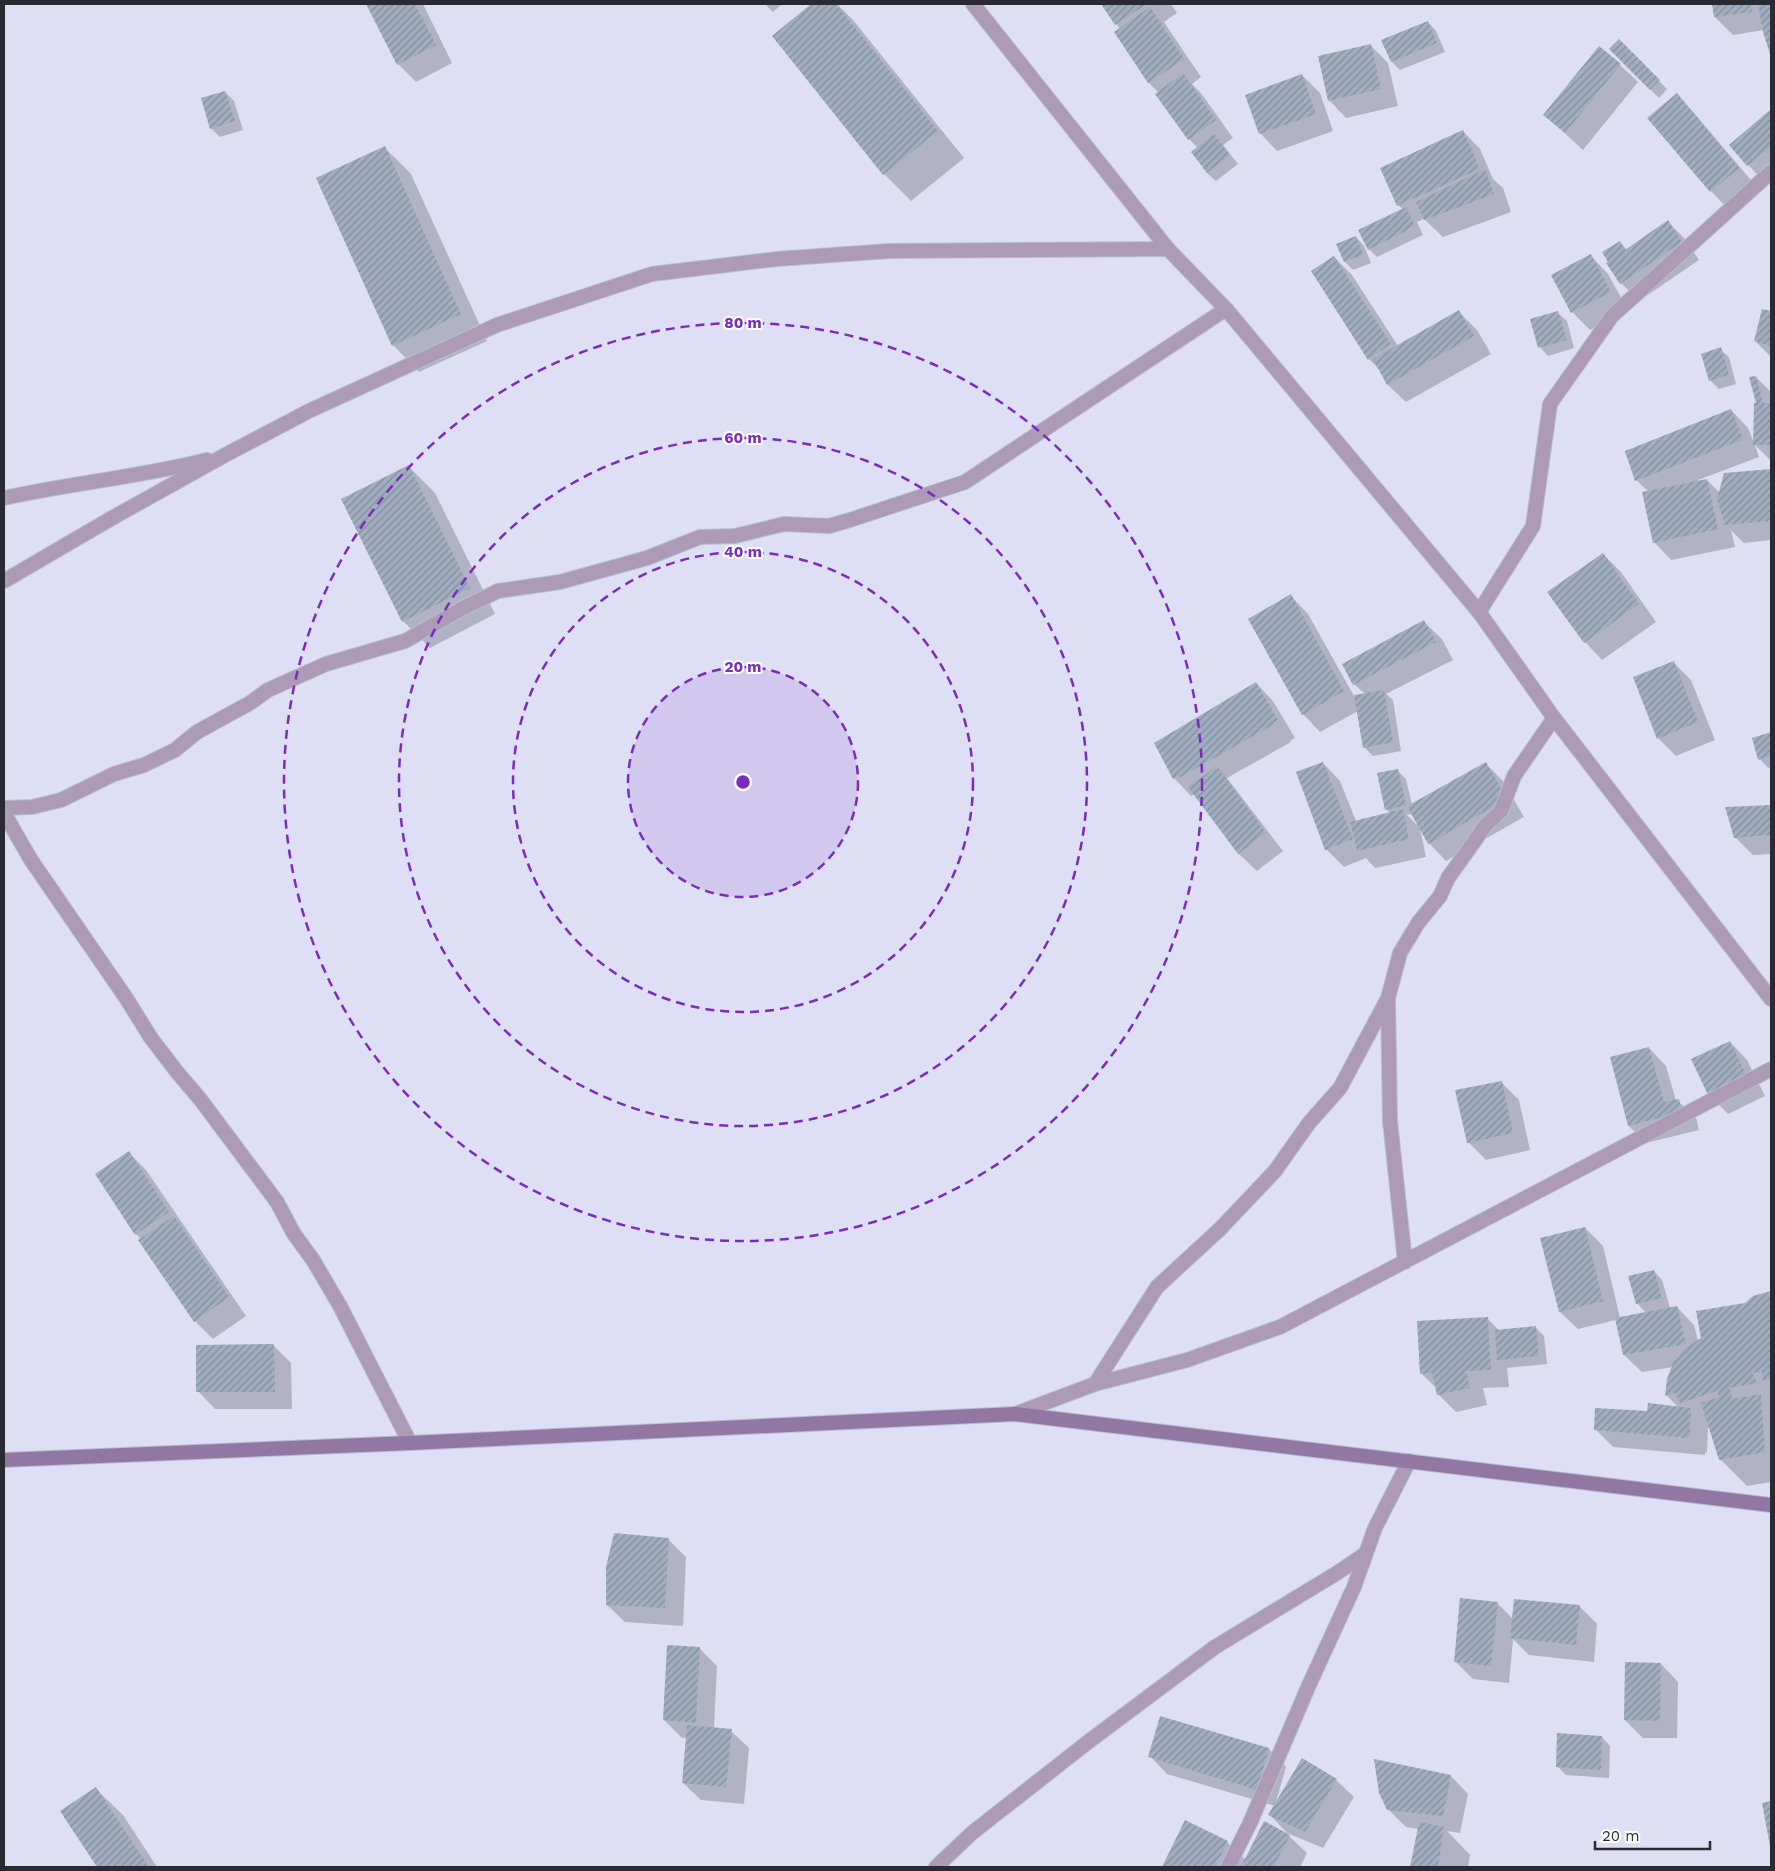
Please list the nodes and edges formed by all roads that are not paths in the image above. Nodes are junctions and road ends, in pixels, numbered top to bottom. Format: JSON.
{"nodes":[{"id":1,"x":975,"y":4,"type":"edge"},
{"id":2,"x":1771,"y":172,"type":"edge"},
{"id":3,"x":1168,"y":249,"type":"junction"},
{"id":4,"x":1226,"y":309,"type":"junction"},
{"id":5,"x":227,"y":454,"type":"junction"},
{"id":6,"x":4,"y":498,"type":"edge"},
{"id":7,"x":4,"y":581,"type":"edge"},
{"id":8,"x":1479,"y":612,"type":"junction"},
{"id":9,"x":1554,"y":718,"type":"junction"},
{"id":10,"x":4,"y":808,"type":"edge"},
{"id":11,"x":4,"y":813,"type":"edge"},
{"id":12,"x":1388,"y":998,"type":"junction"},
{"id":13,"x":1771,"y":1000,"type":"edge"},
{"id":14,"x":1771,"y":1069,"type":"edge"},
{"id":15,"x":1404,"y":1262,"type":"junction"},
{"id":16,"x":1096,"y":1384,"type":"junction"},
{"id":17,"x":1016,"y":1414,"type":"junction"},
{"id":18,"x":410,"y":1443,"type":"junction"},
{"id":19,"x":4,"y":1460,"type":"edge"},
{"id":20,"x":1409,"y":1461,"type":"junction"},
{"id":21,"x":1771,"y":1505,"type":"edge"},
{"id":22,"x":1365,"y":1554,"type":"junction"},
{"id":23,"x":936,"y":1867,"type":"edge"},
{"id":24,"x":1228,"y":1867,"type":"edge"}],
"edges":[{"from":1,"to":3,"type":"street"},
{"from":2,"to":8,"type":"street"},
{"from":3,"to":4,"type":"street"},
{"from":3,"to":5,"type":"street"},
{"from":4,"to":8,"type":"street"},
{"from":4,"to":10,"type":"street"},
{"from":5,"to":6,"type":"street"},
{"from":5,"to":7,"type":"street"},
{"from":8,"to":9,"type":"street"},
{"from":9,"to":12,"type":"street"},
{"from":9,"to":13,"type":"street"},
{"from":11,"to":18,"type":"street"},
{"from":12,"to":15,"type":"street"},
{"from":12,"to":16,"type":"street"},
{"from":14,"to":15,"type":"street"},
{"from":15,"to":16,"type":"street"},
{"from":16,"to":17,"type":"street"},
{"from":17,"to":18,"type":"main road"},
{"from":17,"to":20,"type":"main road"},
{"from":18,"to":19,"type":"main road"},
{"from":20,"to":21,"type":"main road"},
{"from":20,"to":22,"type":"street"},
{"from":22,"to":23,"type":"street"},
{"from":22,"to":24,"type":"street"}]}
